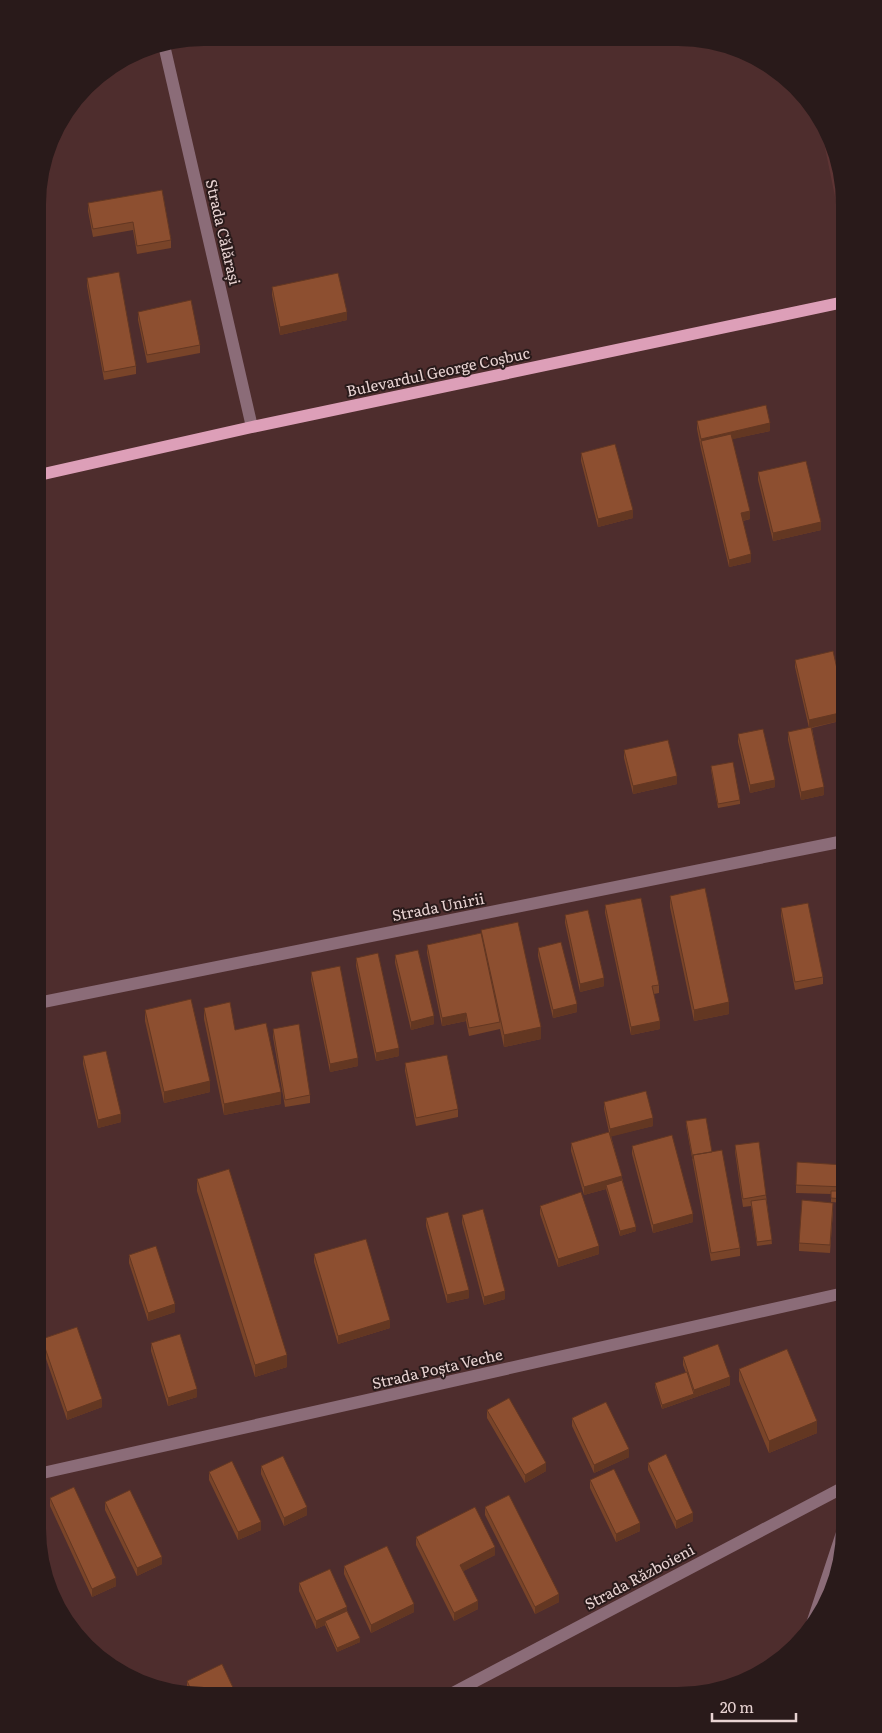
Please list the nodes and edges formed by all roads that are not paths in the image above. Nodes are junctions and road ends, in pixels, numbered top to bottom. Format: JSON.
{"nodes":[{"id":1,"x":165,"y":51,"type":"edge"},
{"id":2,"x":836,"y":304,"type":"edge"},
{"id":3,"x":252,"y":427,"type":"junction"},
{"id":4,"x":47,"y":473,"type":"edge"},
{"id":5,"x":836,"y":843,"type":"edge"},
{"id":6,"x":46,"y":1001,"type":"edge"},
{"id":7,"x":835,"y":1295,"type":"edge"},
{"id":8,"x":46,"y":1472,"type":"edge"},
{"id":9,"x":835,"y":1492,"type":"edge"},
{"id":10,"x":832,"y":1564,"type":"edge"},
{"id":11,"x":822,"y":1592,"type":"edge"},
{"id":12,"x":464,"y":1687,"type":"edge"}],
"edges":[{"from":1,"to":3,"type":"street","name":"Strada Călărași"},
{"from":2,"to":3,"type":"main road","name":"Bulevardul George Coșbuc"},
{"from":3,"to":4,"type":"main road","name":"Bulevardul George Coșbuc"},
{"from":5,"to":6,"type":"street","name":"Strada Unirii"},
{"from":7,"to":8,"type":"street","name":"Strada Poșta Veche"},
{"from":9,"to":12,"type":"street","name":"Strada Războieni"},
{"from":10,"to":11,"type":"street"}]}
